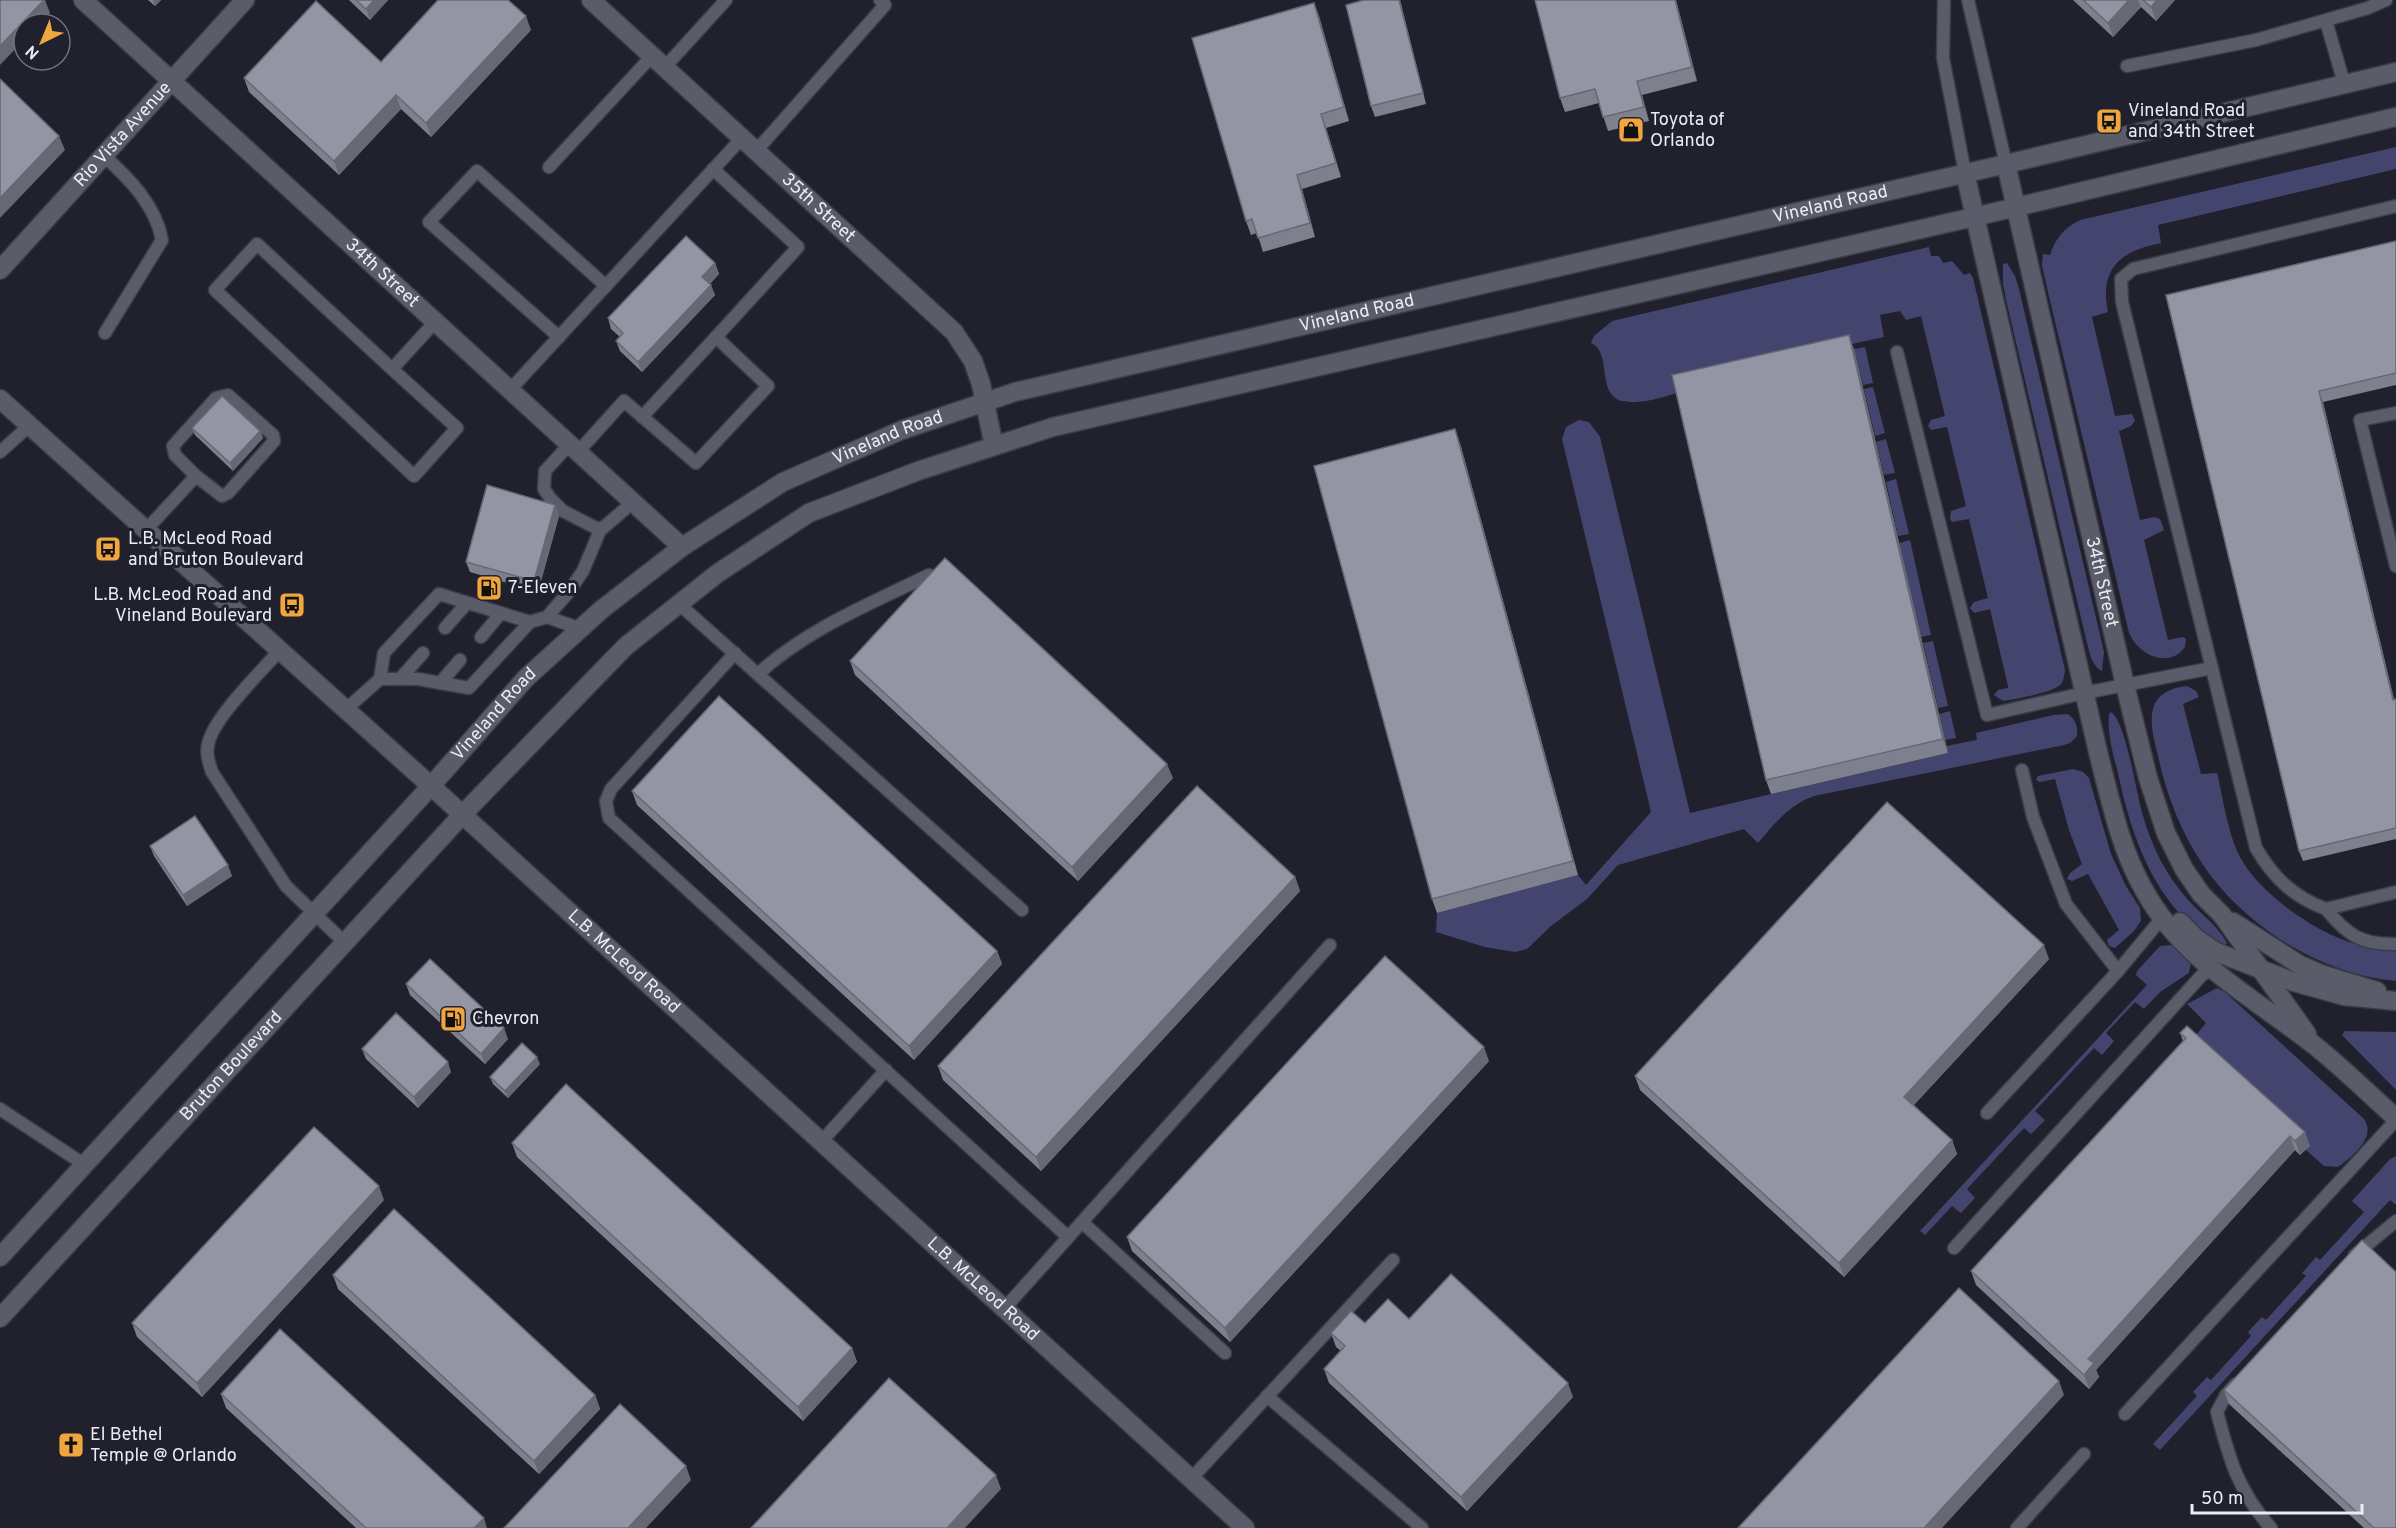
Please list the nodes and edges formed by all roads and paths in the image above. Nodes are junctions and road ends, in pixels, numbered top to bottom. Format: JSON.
{"nodes":[{"id":1,"x":83,"y":0,"type":"edge"},
{"id":2,"x":245,"y":0,"type":"edge"},
{"id":3,"x":591,"y":0,"type":"edge"},
{"id":4,"x":726,"y":0,"type":"edge"},
{"id":5,"x":1944,"y":0,"type":"edge"},
{"id":6,"x":1968,"y":0,"type":"edge"},
{"id":7,"x":2386,"y":0,"type":"edge"},
{"id":8,"x":883,"y":2,"type":"edge"},
{"id":9,"x":2326,"y":21,"type":"junction"},
{"id":10,"x":658,"y":62,"type":"junction"},
{"id":11,"x":2127,"y":66,"type":"dead end"},
{"id":12,"x":2396,"y":72,"type":"edge"},
{"id":13,"x":171,"y":82,"type":"junction"},
{"id":14,"x":2344,"y":83,"type":"junction"},
{"id":15,"x":2396,"y":117,"type":"edge"},
{"id":16,"x":742,"y":138,"type":"junction"},
{"id":17,"x":756,"y":151,"type":"junction"},
{"id":18,"x":104,"y":156,"type":"junction"},
{"id":19,"x":2006,"y":164,"type":"junction"},
{"id":20,"x":549,"y":167,"type":"dead end"},
{"id":21,"x":713,"y":169,"type":"junction"},
{"id":22,"x":1965,"y":173,"type":"junction"},
{"id":23,"x":2396,"y":206,"type":"edge"},
{"id":24,"x":2014,"y":207,"type":"junction"},
{"id":25,"x":1974,"y":218,"type":"junction"},
{"id":26,"x":1,"y":267,"type":"edge"},
{"id":27,"x":606,"y":286,"type":"junction"},
{"id":28,"x":435,"y":322,"type":"junction"},
{"id":29,"x":105,"y":333,"type":"dead end"},
{"id":30,"x":559,"y":337,"type":"junction"},
{"id":31,"x":716,"y":337,"type":"junction"},
{"id":32,"x":1897,"y":352,"type":"dead end"},
{"id":33,"x":392,"y":369,"type":"junction"},
{"id":34,"x":510,"y":390,"type":"junction"},
{"id":35,"x":0,"y":399,"type":"edge"},
{"id":36,"x":986,"y":402,"type":"junction"},
{"id":37,"x":2396,"y":413,"type":"edge"},
{"id":38,"x":642,"y":417,"type":"junction"},
{"id":39,"x":29,"y":426,"type":"junction"},
{"id":40,"x":994,"y":446,"type":"junction"},
{"id":41,"x":574,"y":448,"type":"junction"},
{"id":42,"x":0,"y":452,"type":"edge"},
{"id":43,"x":196,"y":476,"type":"junction"},
{"id":44,"x":633,"y":502,"type":"junction"},
{"id":45,"x":601,"y":528,"type":"junction"},
{"id":46,"x":145,"y":531,"type":"junction"},
{"id":47,"x":682,"y":547,"type":"junction"},
{"id":48,"x":2396,"y":566,"type":"edge"},
{"id":49,"x":929,"y":575,"type":"edge"},
{"id":50,"x":467,"y":603,"type":"junction"},
{"id":51,"x":679,"y":604,"type":"junction"},
{"id":52,"x":501,"y":613,"type":"junction"},
{"id":53,"x":547,"y":616,"type":"junction"},
{"id":54,"x":530,"y":622,"type":"junction"},
{"id":55,"x":445,"y":628,"type":"dead end"},
{"id":56,"x":581,"y":629,"type":"junction"},
{"id":57,"x":481,"y":637,"type":"dead end"},
{"id":58,"x":279,"y":651,"type":"junction"},
{"id":59,"x":423,"y":653,"type":"dead end"},
{"id":60,"x":735,"y":653,"type":"junction"},
{"id":61,"x":460,"y":660,"type":"dead end"},
{"id":62,"x":2212,"y":668,"type":"junction"},
{"id":63,"x":758,"y":674,"type":"junction"},
{"id":64,"x":380,"y":679,"type":"junction"},
{"id":65,"x":400,"y":679,"type":"junction"},
{"id":66,"x":440,"y":683,"type":"junction"},
{"id":67,"x":2125,"y":685,"type":"junction"},
{"id":68,"x":2084,"y":693,"type":"junction"},
{"id":69,"x":345,"y":710,"type":"junction"},
{"id":70,"x":2022,"y":770,"type":"dead end"},
{"id":71,"x":431,"y":786,"type":"junction"},
{"id":72,"x":462,"y":815,"type":"junction"},
{"id":73,"x":2131,"y":864,"type":"junction"},
{"id":74,"x":2396,"y":892,"type":"edge"},
{"id":75,"x":2326,"y":909,"type":"junction"},
{"id":76,"x":1022,"y":910,"type":"dead end"},
{"id":77,"x":314,"y":914,"type":"junction"},
{"id":78,"x":2222,"y":915,"type":"junction"},
{"id":79,"x":2162,"y":918,"type":"junction"},
{"id":80,"x":345,"y":943,"type":"junction"},
{"id":81,"x":2396,"y":944,"type":"edge"},
{"id":82,"x":1330,"y":945,"type":"dead end"},
{"id":83,"x":2211,"y":969,"type":"junction"},
{"id":84,"x":2262,"y":970,"type":"junction"},
{"id":85,"x":2118,"y":971,"type":"junction"},
{"id":86,"x":2396,"y":999,"type":"edge"},
{"id":87,"x":2314,"y":1045,"type":"junction"},
{"id":88,"x":886,"y":1070,"type":"junction"},
{"id":89,"x":1987,"y":1113,"type":"dead end"},
{"id":90,"x":2,"y":1114,"type":"edge"},
{"id":91,"x":2396,"y":1119,"type":"edge"},
{"id":92,"x":821,"y":1142,"type":"junction"},
{"id":93,"x":85,"y":1165,"type":"junction"},
{"id":94,"x":1082,"y":1222,"type":"junction"},
{"id":95,"x":2394,"y":1226,"type":"edge"},
{"id":96,"x":1068,"y":1237,"type":"junction"},
{"id":97,"x":1954,"y":1248,"type":"dead end"},
{"id":98,"x":0,"y":1257,"type":"edge"},
{"id":99,"x":1393,"y":1260,"type":"dead end"},
{"id":100,"x":2344,"y":1264,"type":"edge"},
{"id":101,"x":1004,"y":1310,"type":"junction"},
{"id":102,"x":0,"y":1318,"type":"edge"},
{"id":103,"x":1225,"y":1353,"type":"dead end"},
{"id":104,"x":2241,"y":1378,"type":"edge"},
{"id":105,"x":1267,"y":1396,"type":"junction"},
{"id":106,"x":2125,"y":1414,"type":"dead end"},
{"id":107,"x":2084,"y":1454,"type":"dead end"},
{"id":108,"x":1191,"y":1479,"type":"junction"},
{"id":109,"x":1245,"y":1528,"type":"edge"},
{"id":110,"x":1422,"y":1528,"type":"edge"},
{"id":111,"x":2017,"y":1528,"type":"edge"},
{"id":112,"x":2271,"y":1528,"type":"edge"}],
"edges":[{"from":1,"to":13,"type":"street","name":"34th Street"},
{"from":2,"to":13,"type":"street","name":"Rio Vista Avenue"},
{"from":3,"to":10,"type":"street","name":"35th Street"},
{"from":4,"to":10,"type":"lane"},
{"from":5,"to":22,"type":"lane"},
{"from":6,"to":19,"type":"lane"},
{"from":7,"to":9,"type":"lane"},
{"from":8,"to":17,"type":"lane"},
{"from":9,"to":11,"type":"lane"},
{"from":9,"to":14,"type":"lane"},
{"from":10,"to":16,"type":"street","name":"35th Street"},
{"from":10,"to":20,"type":"lane"},
{"from":12,"to":14,"type":"street","name":"Vineland Road"},
{"from":13,"to":18,"type":"street","name":"Rio Vista Avenue"},
{"from":13,"to":28,"type":"street","name":"34th Street"},
{"from":14,"to":19,"type":"street","name":"Vineland Road"},
{"from":15,"to":24,"type":"street"},
{"from":16,"to":17,"type":"street","name":"35th Street"},
{"from":16,"to":21,"type":"lane"},
{"from":17,"to":36,"type":"street","name":"35th Street"},
{"from":18,"to":26,"type":"street","name":"Rio Vista Avenue"},
{"from":18,"to":29,"type":"lane"},
{"from":19,"to":22,"type":"street","name":"Vineland Road"},
{"from":19,"to":24,"type":"street","name":"34th Street"},
{"from":21,"to":27,"type":"lane"},
{"from":21,"to":31,"type":"lane"},
{"from":22,"to":25,"type":"street","name":"34th Street"},
{"from":22,"to":36,"type":"street","name":"Vineland Road"},
{"from":23,"to":62,"type":"lane"},
{"from":24,"to":25,"type":"street"},
{"from":24,"to":67,"type":"street","name":"34th Street"},
{"from":25,"to":40,"type":"street"},
{"from":25,"to":68,"type":"street","name":"34th Street"},
{"from":27,"to":30,"type":"lane"},
{"from":27,"to":30,"type":"lane"},
{"from":28,"to":33,"type":"lane"},
{"from":28,"to":34,"type":"street","name":"34th Street"},
{"from":30,"to":34,"type":"lane"},
{"from":31,"to":38,"type":"lane"},
{"from":31,"to":38,"type":"lane"},
{"from":32,"to":68,"type":"lane"},
{"from":33,"to":33,"type":"lane"},
{"from":34,"to":41,"type":"street","name":"34th Street"},
{"from":35,"to":39,"type":"street","name":"L.B. McLeod Road"},
{"from":36,"to":40,"type":"street","name":"35th Street"},
{"from":36,"to":47,"type":"street","name":"Vineland Road"},
{"from":37,"to":48,"type":"lane"},
{"from":38,"to":41,"type":"lane"},
{"from":39,"to":42,"type":"lane"},
{"from":39,"to":46,"type":"street","name":"L.B. McLeod Road"},
{"from":40,"to":51,"type":"street"},
{"from":41,"to":44,"type":"street","name":"34th Street"},
{"from":41,"to":45,"type":"lane"},
{"from":43,"to":43,"type":"lane"},
{"from":43,"to":46,"type":"lane"},
{"from":44,"to":45,"type":"lane"},
{"from":44,"to":47,"type":"street","name":"34th Street"},
{"from":45,"to":53,"type":"lane"},
{"from":46,"to":58,"type":"street","name":"L.B. McLeod Road"},
{"from":47,"to":56,"type":"street","name":"Vineland Road"},
{"from":49,"to":63,"type":"lane"},
{"from":50,"to":52,"type":"lane"},
{"from":50,"to":55,"type":"lane"},
{"from":50,"to":64,"type":"lane"},
{"from":51,"to":60,"type":"lane"},
{"from":51,"to":72,"type":"street"},
{"from":52,"to":54,"type":"lane"},
{"from":52,"to":57,"type":"lane"},
{"from":53,"to":54,"type":"lane"},
{"from":53,"to":56,"type":"lane"},
{"from":54,"to":66,"type":"lane"},
{"from":56,"to":71,"type":"street","name":"Vineland Road"},
{"from":58,"to":69,"type":"street","name":"L.B. McLeod Road"},
{"from":58,"to":77,"type":"lane"},
{"from":59,"to":65,"type":"lane"},
{"from":60,"to":63,"type":"lane"},
{"from":60,"to":88,"type":"lane"},
{"from":61,"to":66,"type":"lane"},
{"from":62,"to":67,"type":"lane"},
{"from":62,"to":75,"type":"lane"},
{"from":63,"to":76,"type":"lane"},
{"from":64,"to":65,"type":"lane"},
{"from":64,"to":69,"type":"lane"},
{"from":65,"to":66,"type":"lane"},
{"from":67,"to":68,"type":"lane"},
{"from":67,"to":78,"type":"street","name":"34th Street"},
{"from":68,"to":73,"type":"street","name":"34th Street"},
{"from":69,"to":71,"type":"street","name":"L.B. McLeod Road"},
{"from":70,"to":85,"type":"lane"},
{"from":71,"to":72,"type":"street","name":"L.B. McLeod Road"},
{"from":71,"to":77,"type":"street"},
{"from":72,"to":80,"type":"street","name":"Bruton Boulevard"},
{"from":72,"to":92,"type":"street","name":"L.B. McLeod Road"},
{"from":73,"to":79,"type":"street","name":"34th Street"},
{"from":73,"to":84,"type":"street","name":"34th Street"},
{"from":74,"to":75,"type":"lane"},
{"from":75,"to":81,"type":"lane"},
{"from":77,"to":80,"type":"lane"},
{"from":77,"to":93,"type":"street"},
{"from":78,"to":84,"type":"street","name":"34th Street"},
{"from":78,"to":86,"type":"street"},
{"from":79,"to":83,"type":"street","name":"34th Street"},
{"from":79,"to":85,"type":"lane"},
{"from":80,"to":102,"type":"street","name":"Bruton Boulevard"},
{"from":82,"to":94,"type":"lane"},
{"from":83,"to":87,"type":"street","name":"34th Street"},
{"from":83,"to":97,"type":"lane"},
{"from":84,"to":86,"type":"street","name":"34th Street"},
{"from":84,"to":87,"type":"street","name":"34th Street"},
{"from":85,"to":89,"type":"lane"},
{"from":87,"to":91,"type":"street","name":"34th Street"},
{"from":88,"to":92,"type":"lane"},
{"from":88,"to":96,"type":"lane"},
{"from":90,"to":93,"type":"lane"},
{"from":91,"to":106,"type":"lane"},
{"from":92,"to":101,"type":"street","name":"L.B. McLeod Road"},
{"from":93,"to":98,"type":"street"},
{"from":94,"to":96,"type":"lane"},
{"from":94,"to":103,"type":"lane"},
{"from":95,"to":100,"type":"lane"},
{"from":96,"to":101,"type":"lane"},
{"from":99,"to":105,"type":"lane"},
{"from":101,"to":108,"type":"street","name":"L.B. McLeod Road"},
{"from":104,"to":112,"type":"lane"},
{"from":105,"to":108,"type":"lane"},
{"from":105,"to":110,"type":"lane"},
{"from":107,"to":111,"type":"lane"},
{"from":108,"to":109,"type":"street","name":"L.B. McLeod Road"}]}
